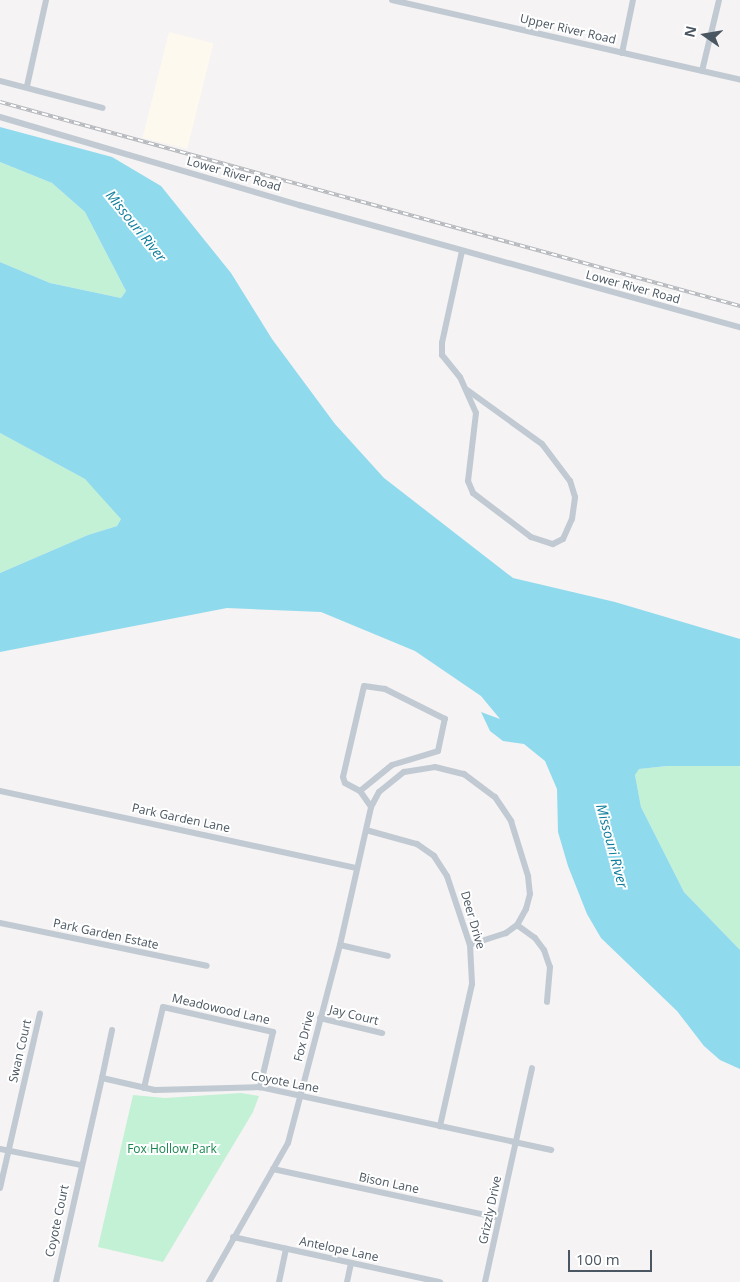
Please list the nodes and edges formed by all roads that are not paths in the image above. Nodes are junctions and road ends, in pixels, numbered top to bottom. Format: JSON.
{"nodes":[{"id":1,"x":46,"y":0,"type":"edge"},
{"id":2,"x":392,"y":0,"type":"edge"},
{"id":3,"x":633,"y":0,"type":"edge"},
{"id":4,"x":719,"y":0,"type":"edge"},
{"id":5,"x":622,"y":53,"type":"junction"},
{"id":6,"x":702,"y":71,"type":"junction"},
{"id":7,"x":0,"y":80,"type":"edge"},
{"id":8,"x":740,"y":80,"type":"edge"},
{"id":9,"x":28,"y":86,"type":"junction"},
{"id":10,"x":103,"y":108,"type":"dead end"},
{"id":11,"x":0,"y":117,"type":"edge"},
{"id":12,"x":462,"y":251,"type":"junction"},
{"id":13,"x":740,"y":328,"type":"edge"},
{"id":14,"x":467,"y":390,"type":"junction"},
{"id":15,"x":0,"y":791,"type":"edge"},
{"id":16,"x":360,"y":791,"type":"junction"},
{"id":17,"x":371,"y":807,"type":"junction"},
{"id":18,"x":366,"y":830,"type":"junction"},
{"id":19,"x":357,"y":868,"type":"junction"},
{"id":20,"x":0,"y":924,"type":"edge"},
{"id":21,"x":517,"y":925,"type":"junction"},
{"id":22,"x":340,"y":945,"type":"junction"},
{"id":23,"x":470,"y":945,"type":"junction"},
{"id":24,"x":388,"y":956,"type":"dead end"},
{"id":25,"x":207,"y":966,"type":"dead end"},
{"id":26,"x":547,"y":1002,"type":"dead end"},
{"id":27,"x":40,"y":1014,"type":"dead end"},
{"id":28,"x":320,"y":1018,"type":"junction"},
{"id":29,"x":112,"y":1030,"type":"dead end"},
{"id":30,"x":382,"y":1033,"type":"dead end"},
{"id":31,"x":532,"y":1068,"type":"dead end"},
{"id":32,"x":102,"y":1078,"type":"junction"},
{"id":33,"x":260,"y":1087,"type":"junction"},
{"id":34,"x":144,"y":1088,"type":"junction"},
{"id":35,"x":301,"y":1096,"type":"junction"},
{"id":36,"x":440,"y":1126,"type":"junction"},
{"id":37,"x":516,"y":1143,"type":"junction"},
{"id":38,"x":0,"y":1149,"type":"edge"},
{"id":39,"x":8,"y":1150,"type":"junction"},
{"id":40,"x":551,"y":1150,"type":"dead end"},
{"id":41,"x":81,"y":1165,"type":"junction"},
{"id":42,"x":273,"y":1169,"type":"junction"},
{"id":43,"x":0,"y":1188,"type":"edge"},
{"id":44,"x":499,"y":1218,"type":"junction"},
{"id":45,"x":233,"y":1237,"type":"junction"},
{"id":46,"x":286,"y":1249,"type":"junction"},
{"id":47,"x":351,"y":1263,"type":"junction"},
{"id":48,"x":416,"y":1280,"type":"edge"},
{"id":49,"x":56,"y":1282,"type":"edge"},
{"id":50,"x":209,"y":1282,"type":"edge"},
{"id":51,"x":279,"y":1282,"type":"edge"},
{"id":52,"x":347,"y":1282,"type":"edge"},
{"id":53,"x":440,"y":1282,"type":"edge"},
{"id":54,"x":486,"y":1282,"type":"edge"}],
"edges":[{"from":1,"to":9,"type":"street"},
{"from":2,"to":5,"type":"street","name":"Upper River Road"},
{"from":3,"to":5,"type":"street"},
{"from":4,"to":6,"type":"street"},
{"from":5,"to":6,"type":"street","name":"Upper River Road"},
{"from":6,"to":8,"type":"street","name":"Upper River Road"},
{"from":7,"to":9,"type":"street"},
{"from":9,"to":10,"type":"street"},
{"from":11,"to":12,"type":"street","name":"Lower River Road"},
{"from":12,"to":13,"type":"street","name":"Lower River Road"},
{"from":12,"to":14,"type":"street"},
{"from":14,"to":14,"type":"street"},
{"from":15,"to":19,"type":"street","name":"Park Garden Lane"},
{"from":16,"to":16,"type":"street"},
{"from":16,"to":17,"type":"street"},
{"from":17,"to":18,"type":"street","name":"Fox Drive"},
{"from":17,"to":21,"type":"street","name":"Fox Drive"},
{"from":18,"to":19,"type":"street","name":"Fox Drive"},
{"from":18,"to":23,"type":"street","name":"Deer Drive"},
{"from":19,"to":22,"type":"street","name":"Fox Drive"},
{"from":20,"to":25,"type":"street","name":"Park Garden Estate"},
{"from":21,"to":23,"type":"street"},
{"from":21,"to":26,"type":"street"},
{"from":22,"to":24,"type":"street"},
{"from":22,"to":28,"type":"street","name":"Fox Drive"},
{"from":23,"to":36,"type":"street","name":"Deer Drive"},
{"from":27,"to":39,"type":"street","name":"Swan Court"},
{"from":28,"to":30,"type":"street","name":"Jay Court"},
{"from":28,"to":35,"type":"street","name":"Fox Drive"},
{"from":29,"to":32,"type":"street"},
{"from":31,"to":37,"type":"street","name":"Grizzly Drive"},
{"from":32,"to":34,"type":"street","name":"Coyote Lane"},
{"from":32,"to":41,"type":"street"},
{"from":33,"to":34,"type":"street","name":"Coyote Lane"},
{"from":33,"to":34,"type":"street","name":"Meadowood Lane"},
{"from":33,"to":35,"type":"street","name":"Coyote Lane"},
{"from":35,"to":36,"type":"street","name":"Coyote Lane"},
{"from":35,"to":42,"type":"street","name":"Fox Drive"},
{"from":36,"to":37,"type":"street","name":"Coyote Lane"},
{"from":37,"to":40,"type":"street","name":"Coyote Lane"},
{"from":37,"to":44,"type":"street","name":"Grizzly Drive"},
{"from":38,"to":39,"type":"street"},
{"from":39,"to":41,"type":"street"},
{"from":39,"to":43,"type":"street","name":"Swan Court"},
{"from":41,"to":49,"type":"street","name":"Coyote Court"},
{"from":42,"to":44,"type":"street","name":"Bison Lane"},
{"from":42,"to":45,"type":"street","name":"Fox Drive"},
{"from":44,"to":54,"type":"street","name":"Grizzly Drive"},
{"from":45,"to":46,"type":"street","name":"Antelope Lane"},
{"from":45,"to":50,"type":"street","name":"Fox Drive"},
{"from":46,"to":47,"type":"street","name":"Antelope Lane"},
{"from":46,"to":51,"type":"street"},
{"from":47,"to":48,"type":"street","name":"Antelope Lane"},
{"from":47,"to":52,"type":"street"},
{"from":48,"to":53,"type":"street","name":"Antelope Lane"}]}
